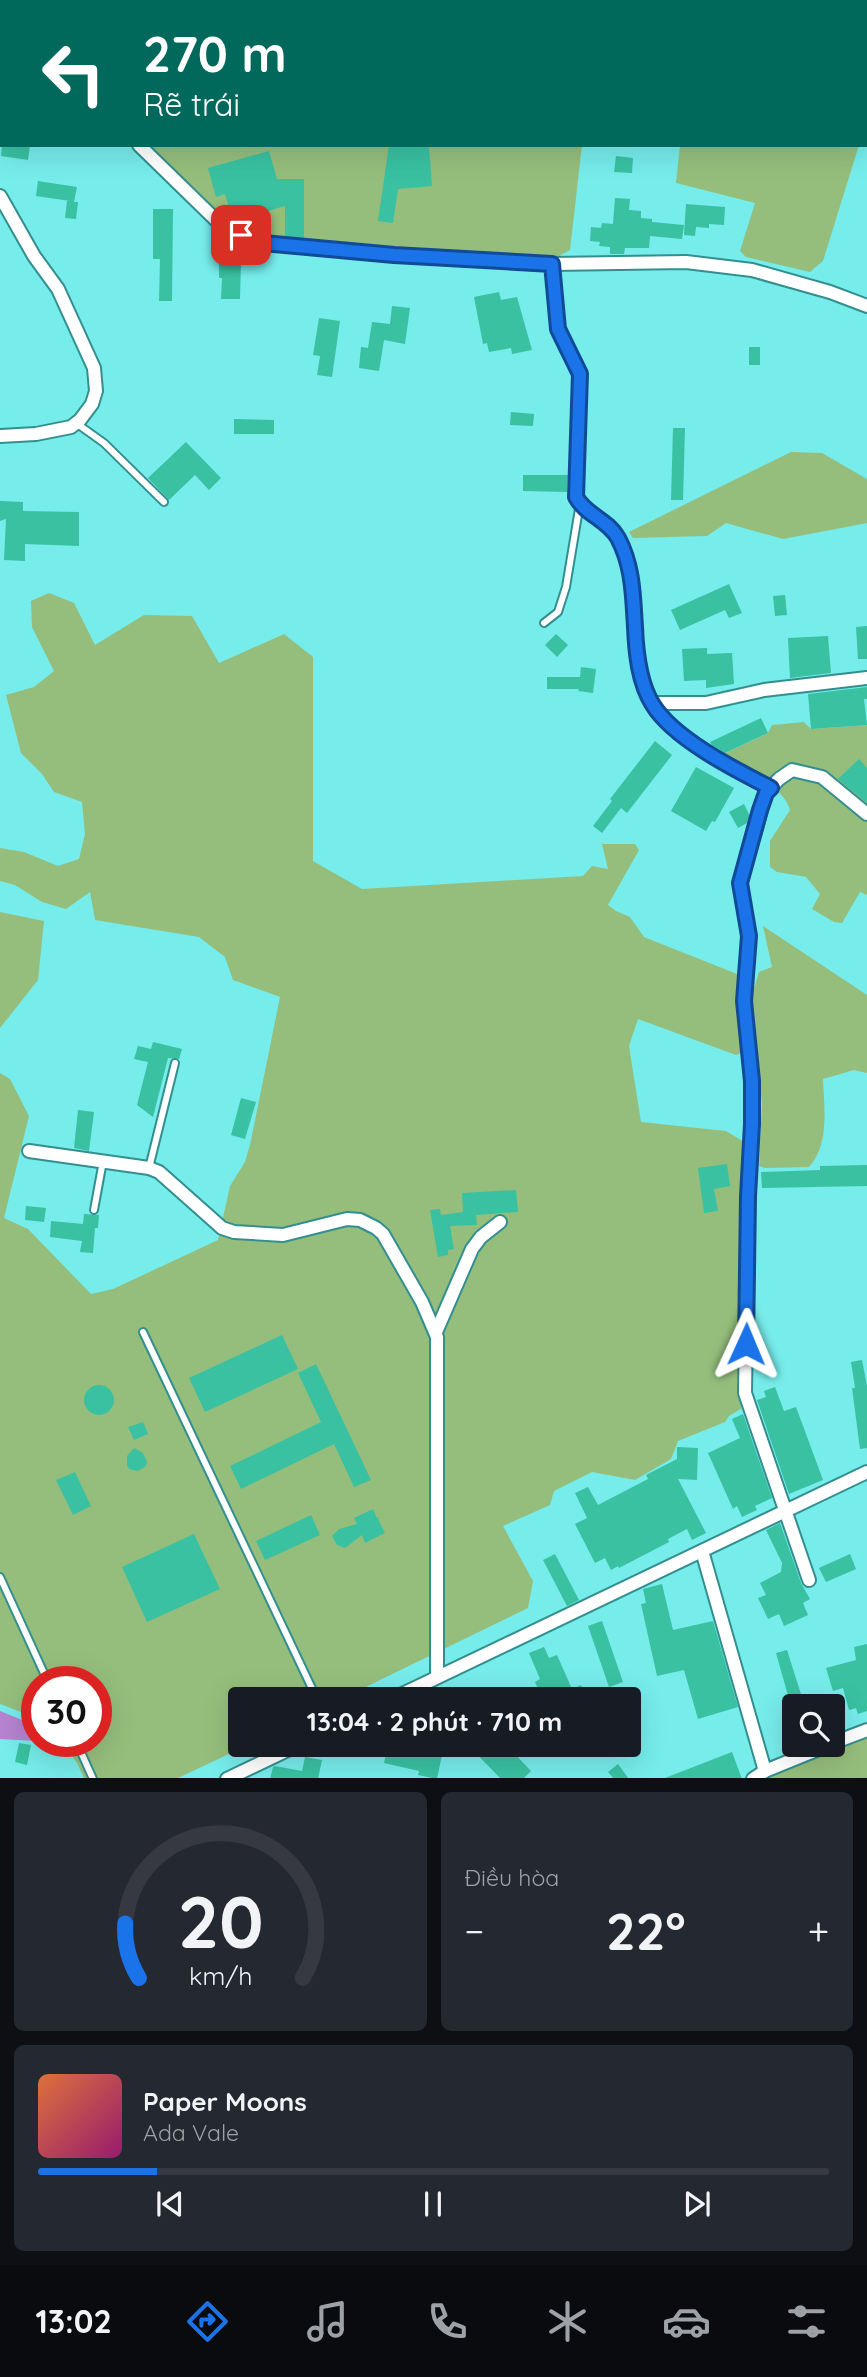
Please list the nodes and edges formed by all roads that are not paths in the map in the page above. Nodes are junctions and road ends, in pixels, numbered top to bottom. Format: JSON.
{"nodes":[{"id":1,"x":141,"y":147,"type":"edge"},
{"id":2,"x":0,"y":196,"type":"edge"},
{"id":3,"x":552,"y":264,"type":"junction"},
{"id":4,"x":867,"y":306,"type":"edge"},
{"id":5,"x":76,"y":423,"type":"junction"},
{"id":6,"x":0,"y":436,"type":"edge"},
{"id":7,"x":164,"y":502,"type":"dead end"},
{"id":8,"x":580,"y":503,"type":"junction"},
{"id":9,"x":544,"y":623,"type":"dead end"},
{"id":10,"x":867,"y":678,"type":"edge"},
{"id":11,"x":651,"y":703,"type":"junction"},
{"id":12,"x":771,"y":788,"type":"junction"},
{"id":13,"x":867,"y":814,"type":"edge"},
{"id":14,"x":175,"y":1063,"type":"dead end"},
{"id":15,"x":29,"y":1151,"type":"dead end"},
{"id":16,"x":103,"y":1161,"type":"junction"},
{"id":17,"x":149,"y":1168,"type":"junction"},
{"id":18,"x":94,"y":1210,"type":"dead end"},
{"id":19,"x":500,"y":1222,"type":"dead end"},
{"id":20,"x":143,"y":1332,"type":"dead end"},
{"id":21,"x":436,"y":1332,"type":"junction"},
{"id":22,"x":867,"y":1472,"type":"edge"},
{"id":23,"x":785,"y":1510,"type":"junction"},
{"id":24,"x":702,"y":1551,"type":"junction"},
{"id":25,"x":0,"y":1577,"type":"edge"},
{"id":26,"x":809,"y":1580,"type":"dead end"},
{"id":27,"x":41,"y":1666,"type":"edge"},
{"id":28,"x":437,"y":1677,"type":"junction"},
{"id":29,"x":311,"y":1687,"type":"edge"},
{"id":30,"x":417,"y":1687,"type":"edge"},
{"id":31,"x":867,"y":1730,"type":"edge"},
{"id":32,"x":845,"y":1739,"type":"edge"},
{"id":33,"x":83,"y":1757,"type":"edge"},
{"id":34,"x":273,"y":1757,"type":"edge"},
{"id":35,"x":799,"y":1757,"type":"edge"},
{"id":36,"x":765,"y":1771,"type":"junction"},
{"id":37,"x":93,"y":1778,"type":"edge"},
{"id":38,"x":229,"y":1778,"type":"edge"},
{"id":39,"x":754,"y":1778,"type":"edge"}],
"edges":[{"from":1,"to":3,"type":"street"},
{"from":2,"to":5,"type":"street"},
{"from":3,"to":4,"type":"street"},
{"from":3,"to":8,"type":"street"},
{"from":5,"to":6,"type":"street"},
{"from":5,"to":7,"type":"lane"},
{"from":8,"to":9,"type":"lane"},
{"from":8,"to":11,"type":"street"},
{"from":10,"to":11,"type":"street"},
{"from":11,"to":12,"type":"street"},
{"from":12,"to":13,"type":"street"},
{"from":12,"to":23,"type":"street"},
{"from":14,"to":17,"type":"lane"},
{"from":15,"to":16,"type":"street"},
{"from":16,"to":17,"type":"street"},
{"from":16,"to":18,"type":"lane"},
{"from":17,"to":21,"type":"street"},
{"from":19,"to":21,"type":"street"},
{"from":20,"to":29,"type":"lane"},
{"from":21,"to":28,"type":"street"},
{"from":22,"to":23,"type":"street"},
{"from":23,"to":24,"type":"street"},
{"from":23,"to":26,"type":"street"},
{"from":24,"to":28,"type":"street"},
{"from":24,"to":36,"type":"street"},
{"from":25,"to":27,"type":"lane"},
{"from":28,"to":30,"type":"street"},
{"from":31,"to":32,"type":"street"},
{"from":33,"to":37,"type":"lane"},
{"from":34,"to":38,"type":"street"},
{"from":35,"to":36,"type":"street"},
{"from":36,"to":39,"type":"street"}]}
